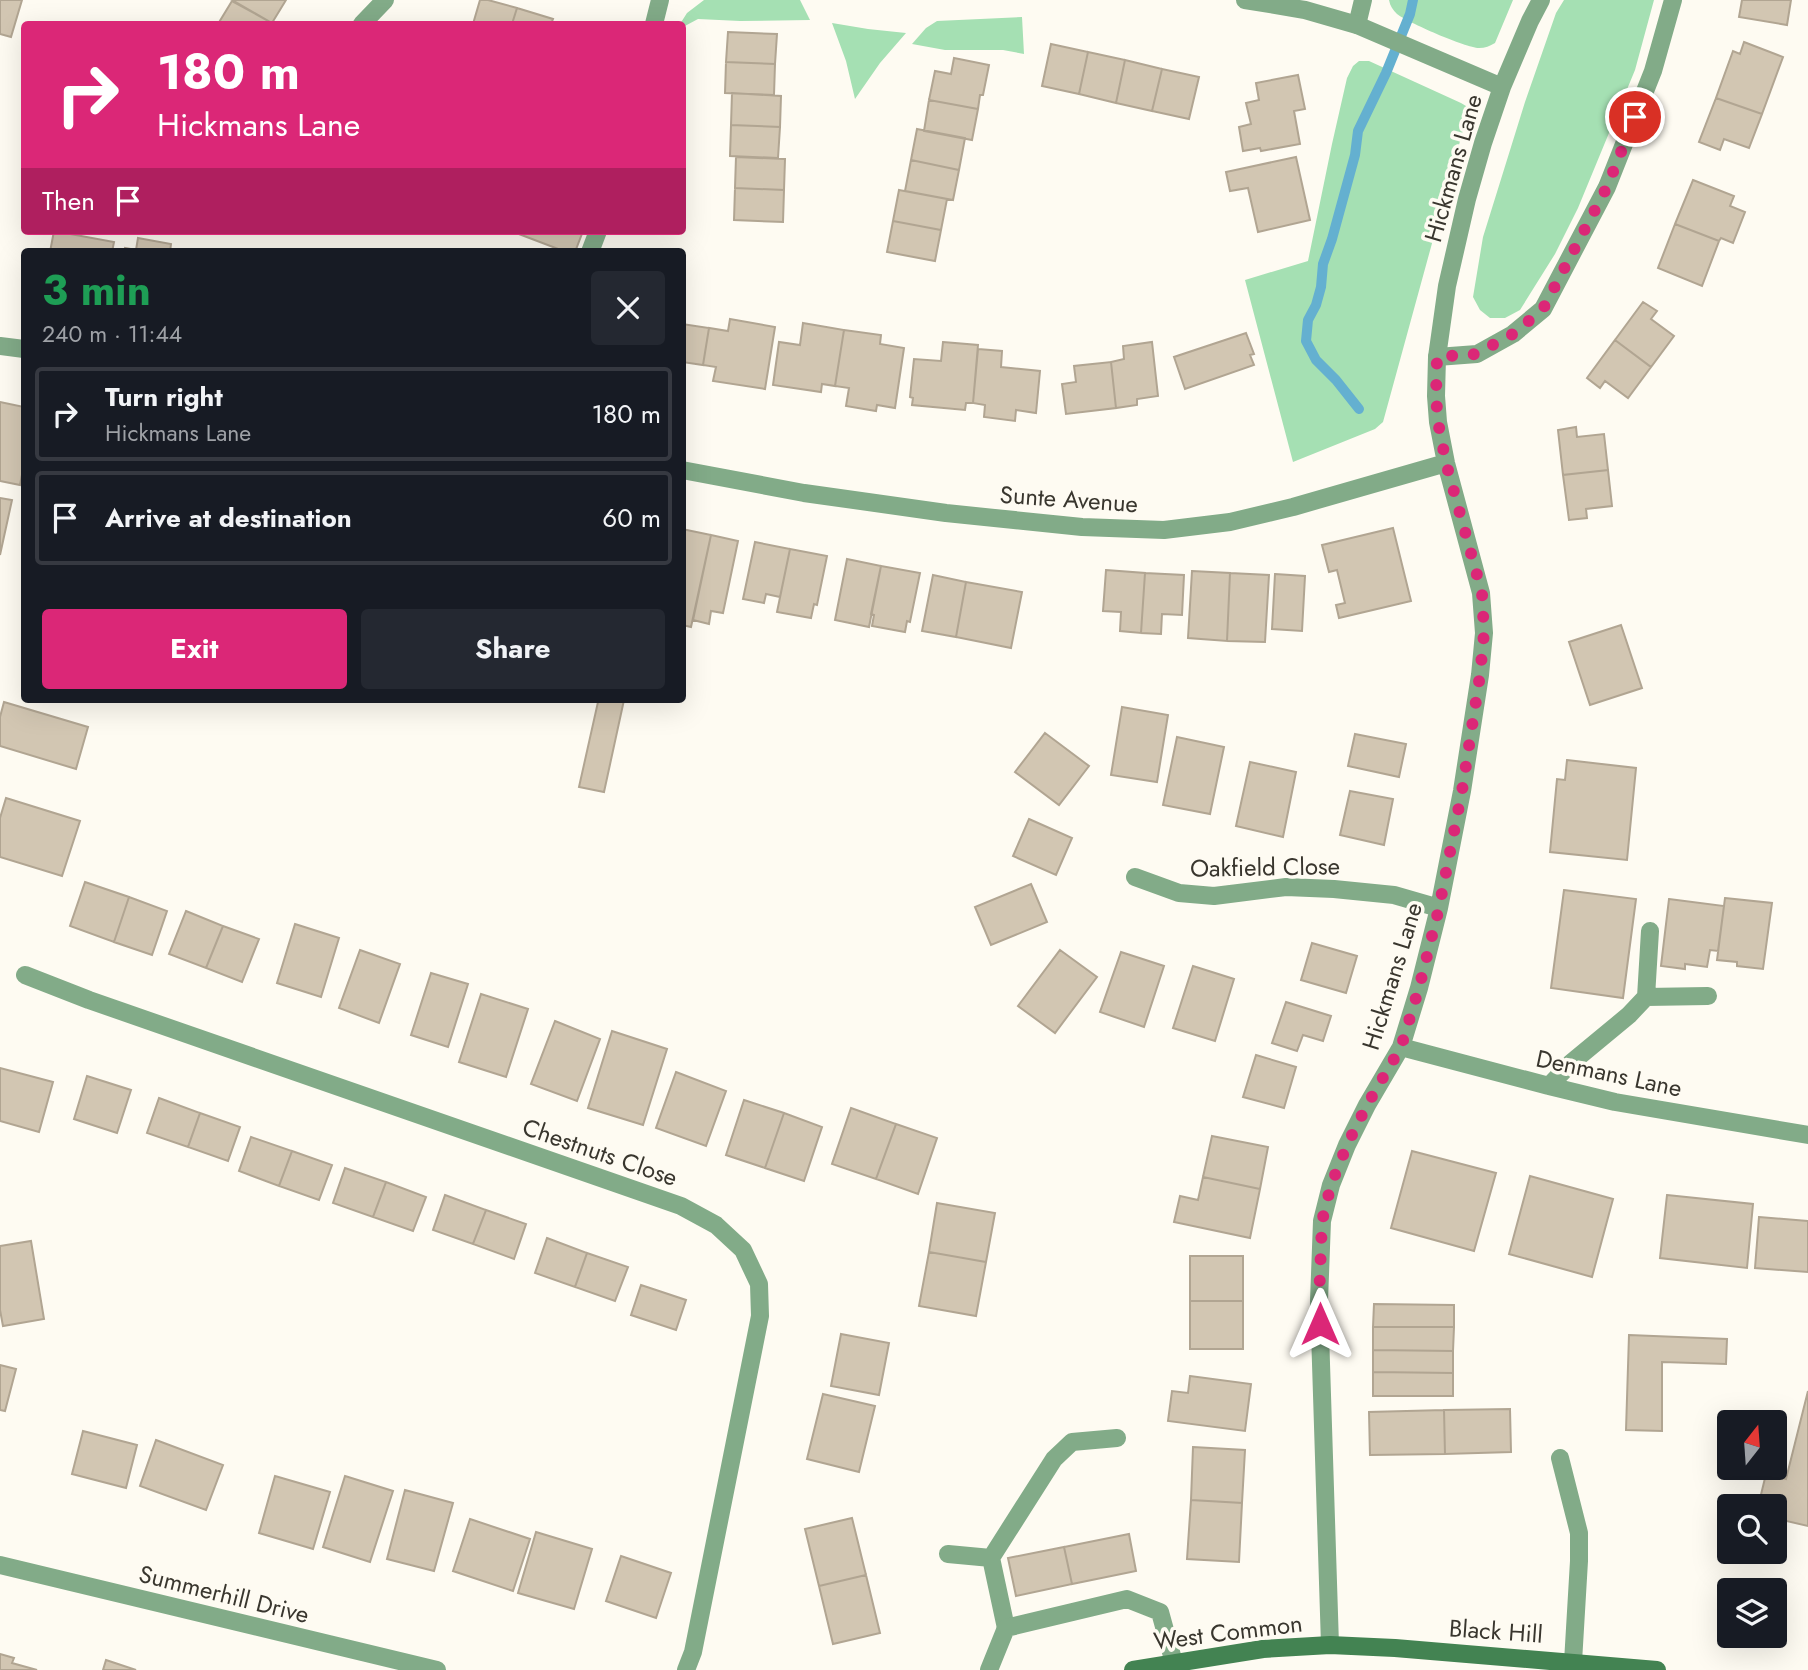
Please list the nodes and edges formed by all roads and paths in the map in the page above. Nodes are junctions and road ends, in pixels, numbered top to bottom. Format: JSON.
{"nodes":[{"id":1,"x":385,"y":0,"type":"edge"},
{"id":2,"x":660,"y":0,"type":"edge"},
{"id":3,"x":1245,"y":0,"type":"edge"},
{"id":4,"x":1363,"y":0,"type":"edge"},
{"id":5,"x":1541,"y":0,"type":"edge"},
{"id":6,"x":1673,"y":0,"type":"edge"},
{"id":7,"x":365,"y":21,"type":"edge"},
{"id":8,"x":655,"y":21,"type":"edge"},
{"id":9,"x":1357,"y":25,"type":"junction"},
{"id":10,"x":1502,"y":87,"type":"junction"},
{"id":11,"x":0,"y":346,"type":"edge"},
{"id":12,"x":21,"y":349,"type":"edge"},
{"id":13,"x":1437,"y":357,"type":"junction"},
{"id":14,"x":1446,"y":463,"type":"junction"},
{"id":15,"x":686,"y":471,"type":"edge"},
{"id":16,"x":1135,"y":877,"type":"dead end"},
{"id":17,"x":1439,"y":908,"type":"junction"},
{"id":18,"x":1650,"y":931,"type":"dead end"},
{"id":19,"x":25,"y":975,"type":"dead end"},
{"id":20,"x":1646,"y":996,"type":"junction"},
{"id":21,"x":1708,"y":996,"type":"dead end"},
{"id":22,"x":1401,"y":1047,"type":"junction"},
{"id":23,"x":1549,"y":1086,"type":"junction"},
{"id":24,"x":1808,"y":1135,"type":"edge"},
{"id":25,"x":1117,"y":1438,"type":"dead end"},
{"id":26,"x":1560,"y":1458,"type":"dead end"},
{"id":27,"x":948,"y":1554,"type":"dead end"},
{"id":28,"x":991,"y":1558,"type":"junction"},
{"id":29,"x":0,"y":1565,"type":"edge"},
{"id":30,"x":1006,"y":1628,"type":"junction"},
{"id":31,"x":1330,"y":1645,"type":"junction"},
{"id":32,"x":1573,"y":1662,"type":"junction"},
{"id":33,"x":1174,"y":1663,"type":"junction"},
{"id":34,"x":438,"y":1670,"type":"edge"},
{"id":35,"x":686,"y":1670,"type":"edge"},
{"id":36,"x":989,"y":1670,"type":"edge"},
{"id":37,"x":1133,"y":1670,"type":"edge"},
{"id":38,"x":1657,"y":1670,"type":"edge"}],
"edges":[{"from":1,"to":7,"type":"street"},
{"from":2,"to":8,"type":"street"},
{"from":3,"to":9,"type":"street"},
{"from":4,"to":9,"type":"street"},
{"from":5,"to":10,"type":"street","name":"Hickmans Lane"},
{"from":6,"to":13,"type":"street"},
{"from":9,"to":10,"type":"street"},
{"from":10,"to":13,"type":"street","name":"Hickmans Lane"},
{"from":11,"to":12,"type":"street"},
{"from":13,"to":14,"type":"street","name":"Hickmans Lane"},
{"from":14,"to":15,"type":"street","name":"Sunte Avenue"},
{"from":14,"to":17,"type":"street","name":"Hickmans Lane"},
{"from":16,"to":17,"type":"street","name":"Oakfield Close"},
{"from":17,"to":22,"type":"street","name":"Hickmans Lane"},
{"from":18,"to":20,"type":"street"},
{"from":19,"to":35,"type":"street","name":"Chestnuts Close"},
{"from":20,"to":21,"type":"street"},
{"from":20,"to":23,"type":"street"},
{"from":22,"to":23,"type":"street","name":"Denmans Lane"},
{"from":22,"to":31,"type":"street","name":"Hickmans Lane"},
{"from":23,"to":24,"type":"street","name":"Denmans Lane"},
{"from":25,"to":28,"type":"street"},
{"from":26,"to":32,"type":"street"},
{"from":27,"to":28,"type":"street"},
{"from":28,"to":30,"type":"street"},
{"from":29,"to":34,"type":"street","name":"Summerhill Drive"},
{"from":30,"to":33,"type":"street"},
{"from":30,"to":36,"type":"street"},
{"from":31,"to":32,"type":"main road","name":"Black Hill"},
{"from":31,"to":33,"type":"main road","name":"West Common"},
{"from":32,"to":38,"type":"main road","name":"Black Hill"},
{"from":33,"to":37,"type":"main road","name":"West Common"}]}
